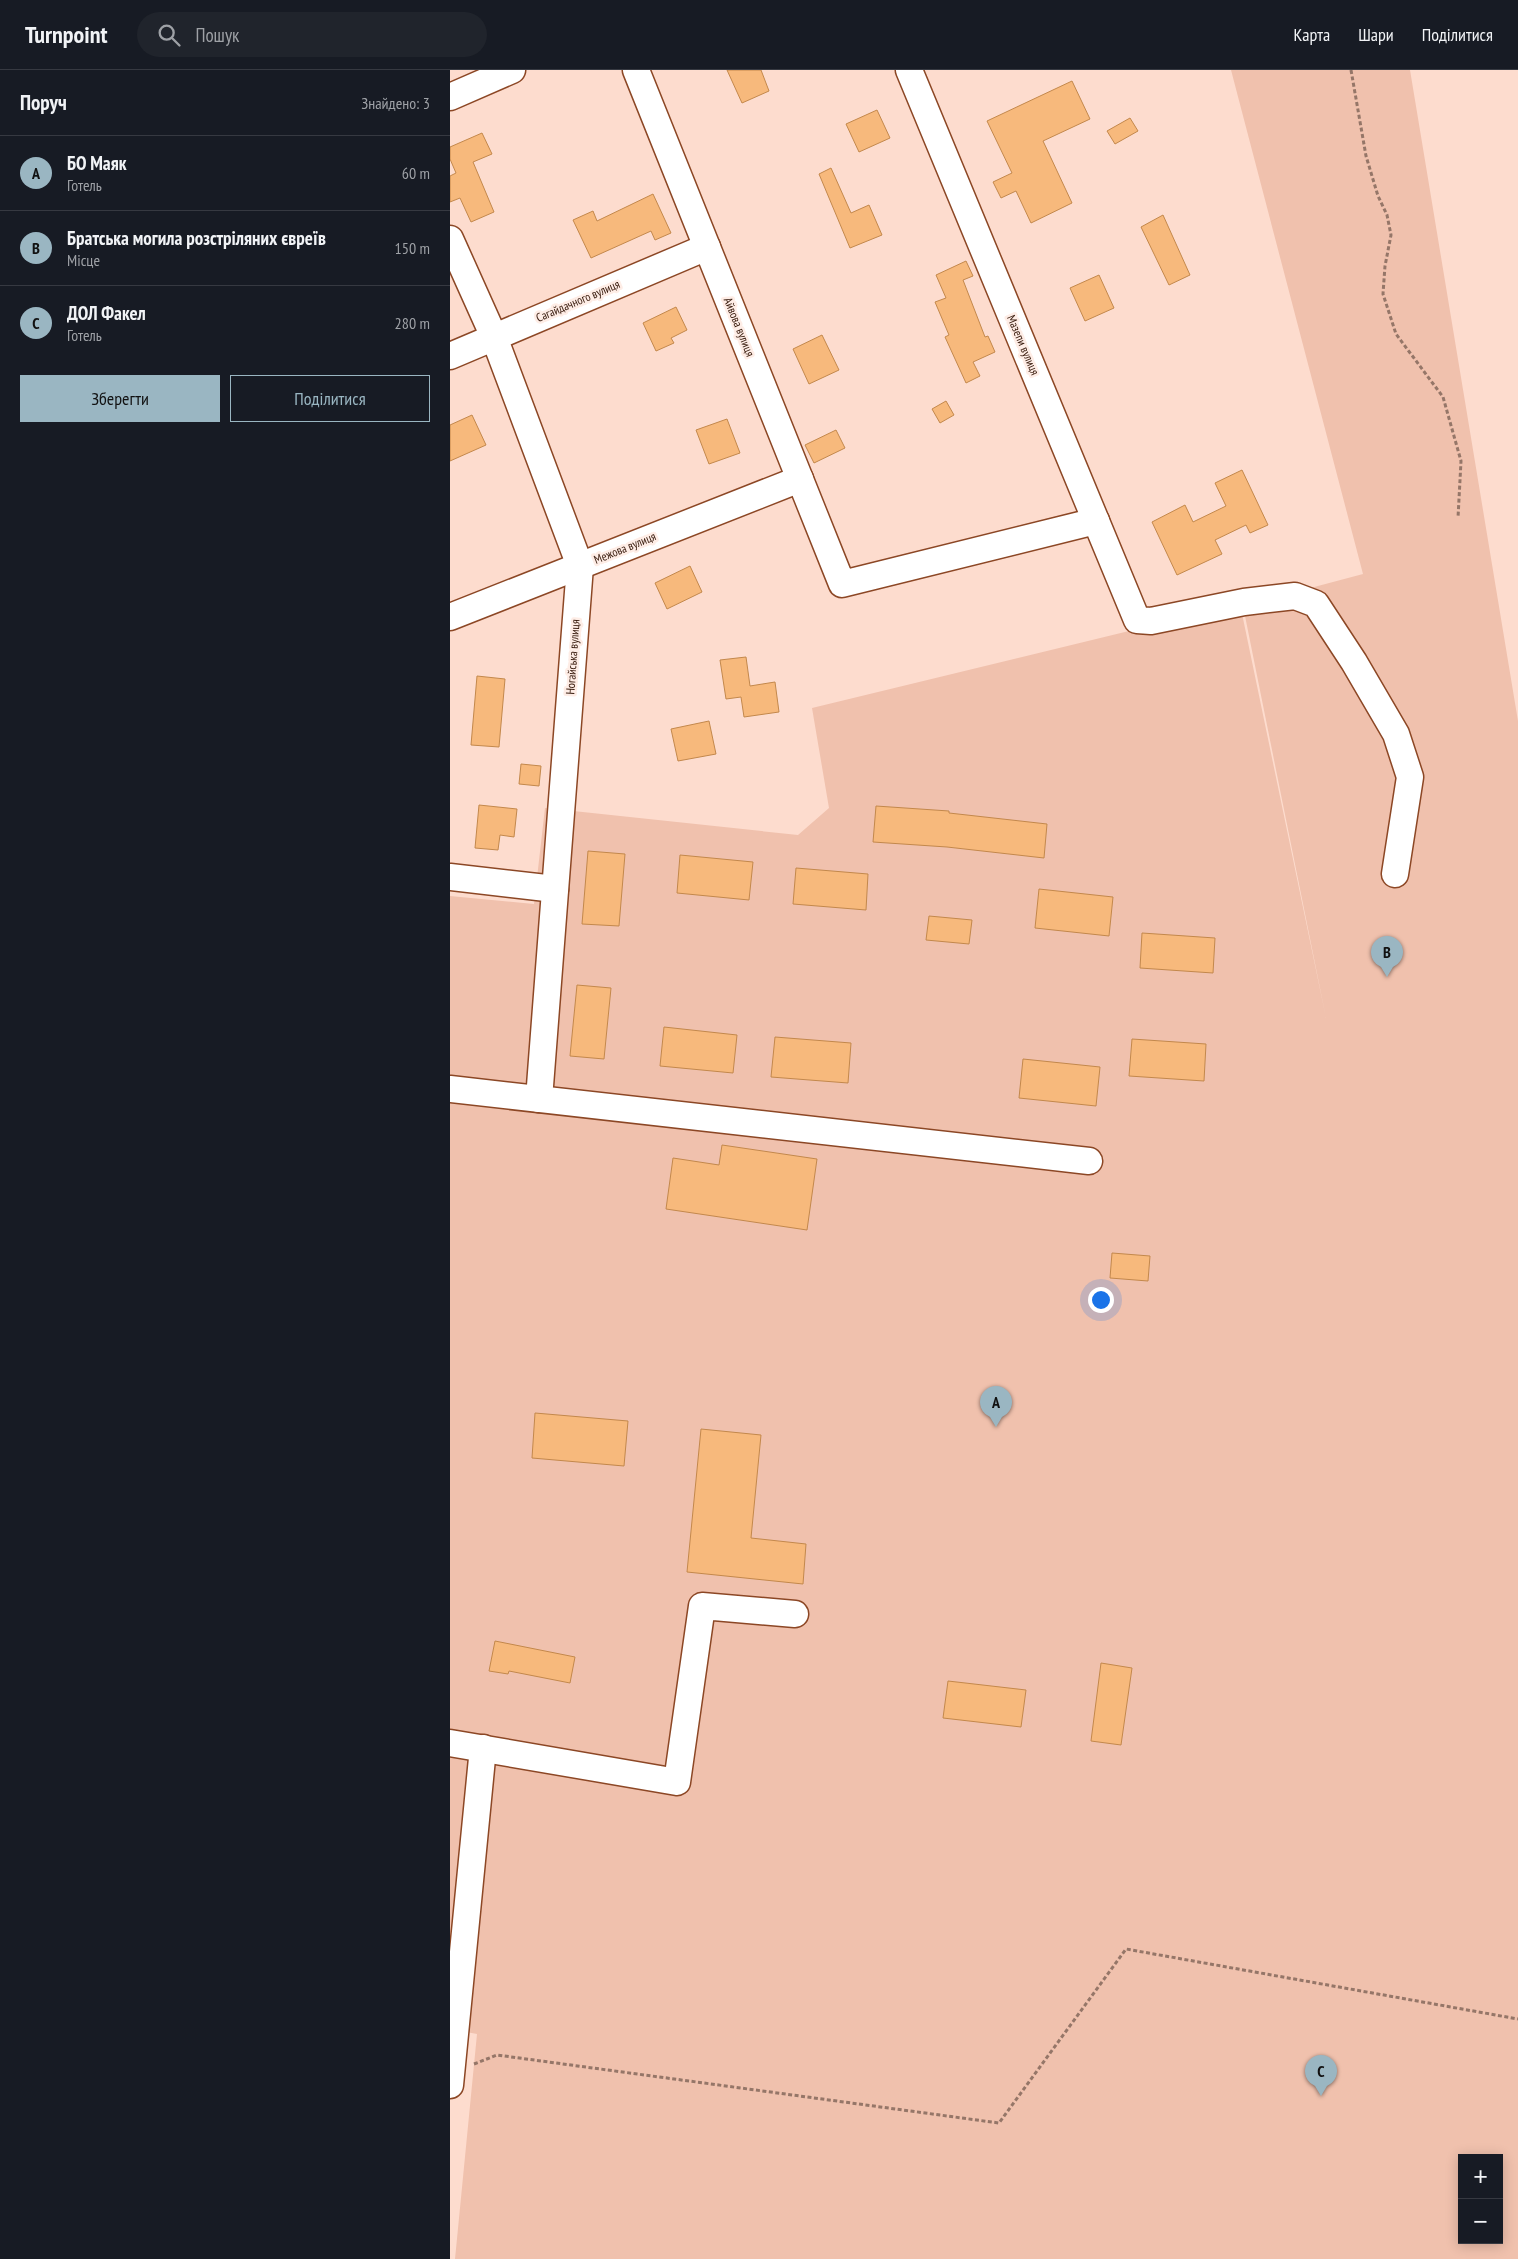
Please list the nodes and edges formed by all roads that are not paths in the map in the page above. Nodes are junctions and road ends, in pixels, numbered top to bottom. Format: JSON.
{"nodes":[{"id":1,"x":512,"y":70,"type":"edge"},
{"id":2,"x":636,"y":70,"type":"edge"},
{"id":3,"x":909,"y":70,"type":"edge"},
{"id":4,"x":450,"y":97,"type":"edge"},
{"id":5,"x":450,"y":239,"type":"edge"},
{"id":6,"x":707,"y":247,"type":"junction"},
{"id":7,"x":494,"y":337,"type":"junction"},
{"id":8,"x":450,"y":356,"type":"edge"},
{"id":9,"x":800,"y":479,"type":"junction"},
{"id":10,"x":1096,"y":521,"type":"junction"},
{"id":11,"x":580,"y":566,"type":"junction"},
{"id":12,"x":450,"y":617,"type":"edge"},
{"id":13,"x":1395,"y":874,"type":"dead end"},
{"id":14,"x":450,"y":877,"type":"edge"},
{"id":15,"x":555,"y":889,"type":"junction"},
{"id":16,"x":450,"y":1089,"type":"edge"},
{"id":17,"x":539,"y":1099,"type":"junction"},
{"id":18,"x":1089,"y":1161,"type":"dead end"},
{"id":19,"x":795,"y":1614,"type":"dead end"},
{"id":20,"x":450,"y":1743,"type":"edge"},
{"id":21,"x":483,"y":1748,"type":"junction"},
{"id":22,"x":451,"y":2079,"type":"edge"}],
"edges":[{"from":1,"to":4,"type":"street"},
{"from":2,"to":6,"type":"street","name":"Айвова вулиця"},
{"from":3,"to":10,"type":"street","name":"Мазепи вулиця"},
{"from":5,"to":7,"type":"street","name":"Ногайська вулиця"},
{"from":6,"to":7,"type":"street","name":"Сагайдачного вулиця"},
{"from":6,"to":9,"type":"street","name":"Айвова вулиця"},
{"from":7,"to":8,"type":"street","name":"Сагайдачного вулиця"},
{"from":7,"to":11,"type":"street","name":"Ногайська вулиця"},
{"from":9,"to":10,"type":"street","name":"Айвова вулиця"},
{"from":9,"to":11,"type":"street","name":"Межова вулиця"},
{"from":10,"to":13,"type":"street","name":"Мазепи вулиця"},
{"from":11,"to":12,"type":"street","name":"Межова вулиця"},
{"from":11,"to":15,"type":"street","name":"Ногайська вулиця"},
{"from":14,"to":15,"type":"street"},
{"from":15,"to":17,"type":"street","name":"Ногайська вулиця"},
{"from":16,"to":17,"type":"street"},
{"from":17,"to":18,"type":"street"},
{"from":19,"to":21,"type":"street"},
{"from":20,"to":21,"type":"street"},
{"from":21,"to":22,"type":"street"}]}
